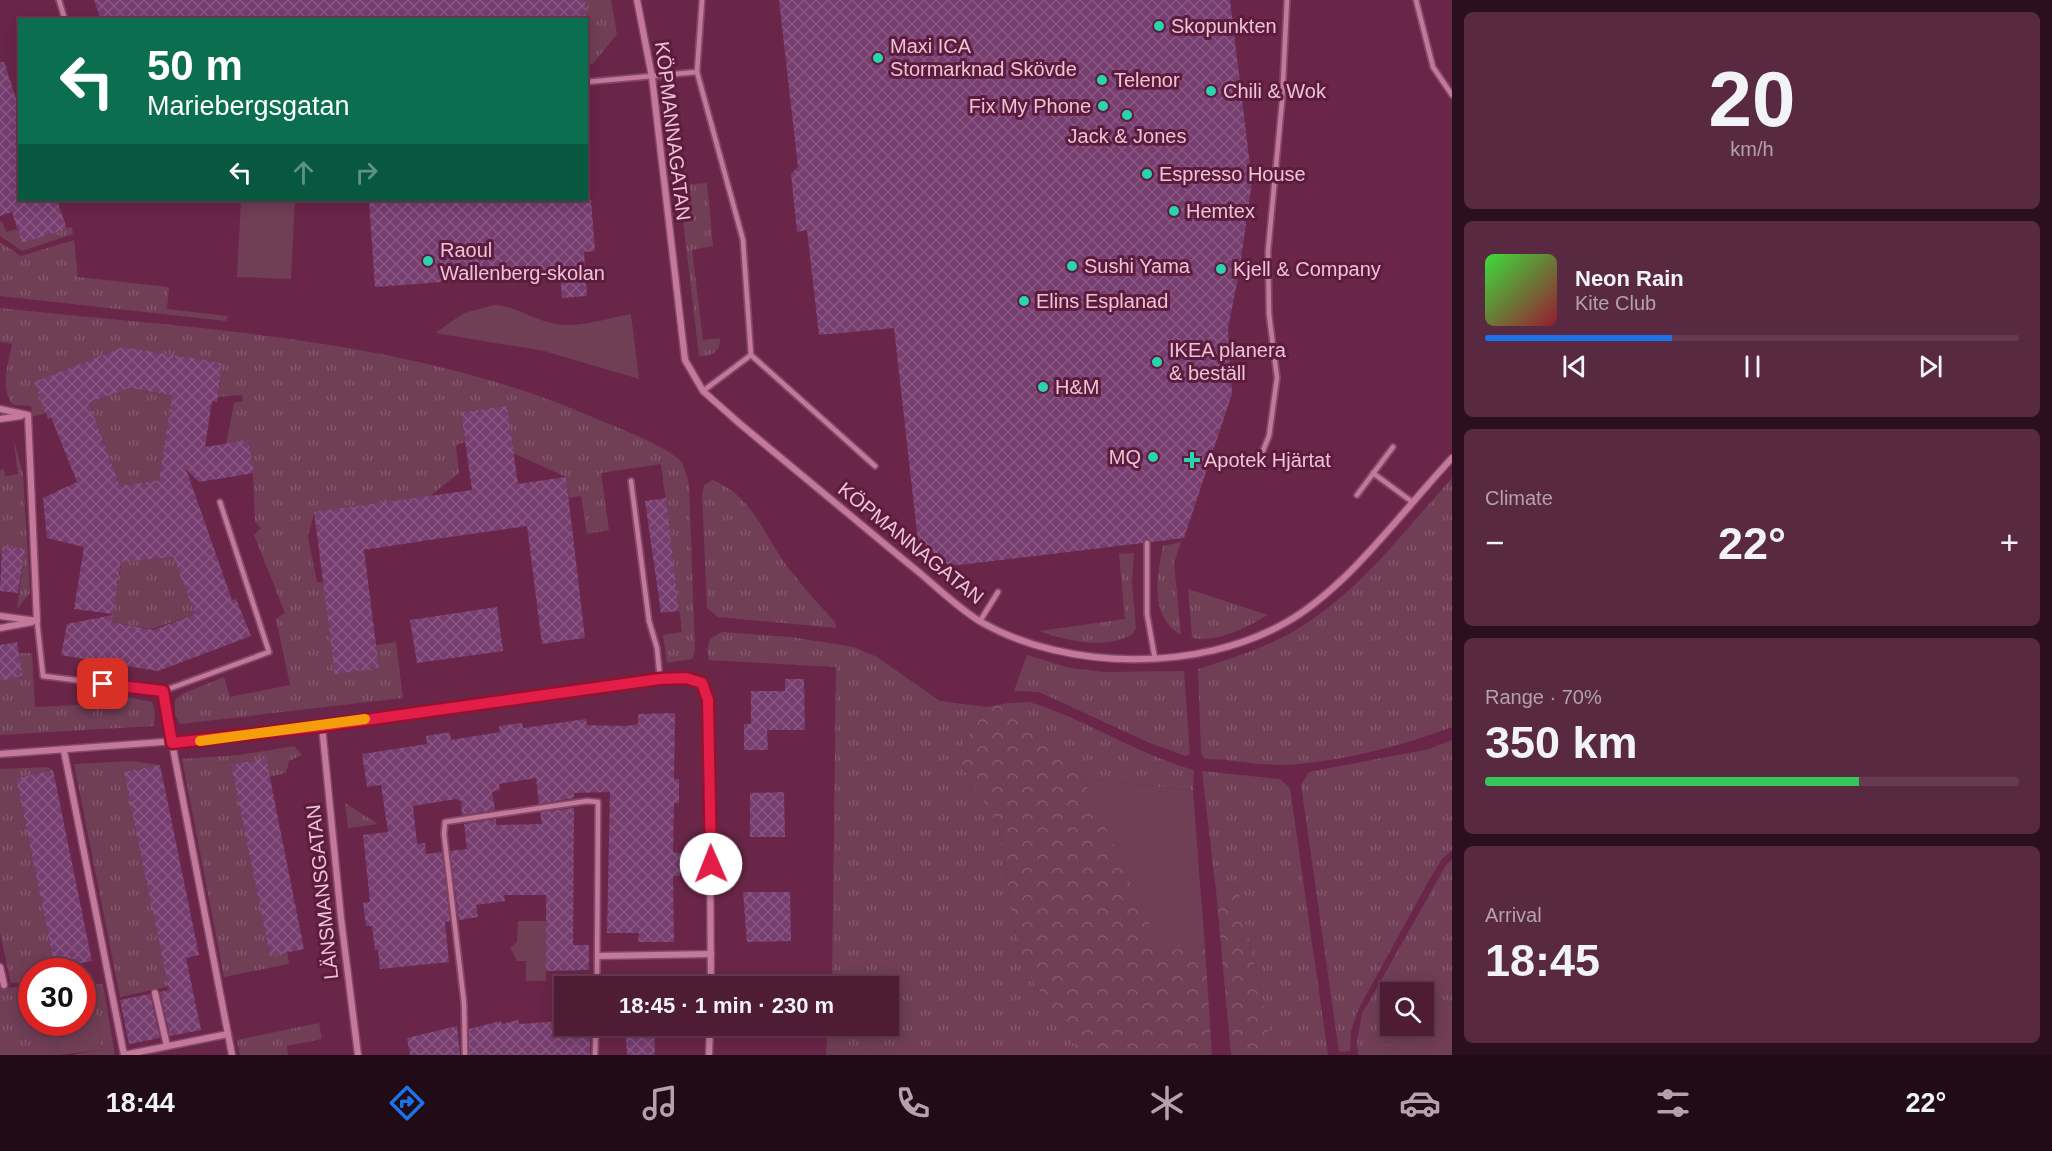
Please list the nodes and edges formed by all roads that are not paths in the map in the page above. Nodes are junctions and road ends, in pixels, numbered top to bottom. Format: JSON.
{"nodes":[{"id":1,"x":59,"y":0,"type":"edge"},
{"id":2,"x":638,"y":0,"type":"edge"},
{"id":3,"x":702,"y":0,"type":"edge"},
{"id":4,"x":1287,"y":0,"type":"edge"},
{"id":5,"x":1416,"y":0,"type":"edge"},
{"id":6,"x":64,"y":18,"type":"edge"},
{"id":7,"x":697,"y":72,"type":"junction"},
{"id":8,"x":652,"y":77,"type":"junction"},
{"id":9,"x":588,"y":82,"type":"edge"},
{"id":10,"x":1452,"y":95,"type":"edge"},
{"id":11,"x":751,"y":355,"type":"junction"},
{"id":12,"x":703,"y":391,"type":"junction"},
{"id":13,"x":0,"y":409,"type":"edge"},
{"id":14,"x":28,"y":415,"type":"junction"},
{"id":15,"x":0,"y":419,"type":"edge"},
{"id":16,"x":1393,"y":447,"type":"dead end"},
{"id":17,"x":1262,"y":453,"type":"dead end"},
{"id":18,"x":1452,"y":458,"type":"edge"},
{"id":19,"x":875,"y":466,"type":"dead end"},
{"id":20,"x":1373,"y":473,"type":"junction"},
{"id":21,"x":631,"y":481,"type":"dead end"},
{"id":22,"x":1357,"y":495,"type":"dead end"},
{"id":23,"x":1411,"y":501,"type":"junction"},
{"id":24,"x":220,"y":502,"type":"dead end"},
{"id":25,"x":1147,"y":543,"type":"dead end"},
{"id":26,"x":998,"y":592,"type":"dead end"},
{"id":27,"x":0,"y":616,"type":"edge"},
{"id":28,"x":37,"y":621,"type":"junction"},
{"id":29,"x":980,"y":621,"type":"junction"},
{"id":30,"x":0,"y":628,"type":"edge"},
{"id":31,"x":1155,"y":658,"type":"junction"},
{"id":32,"x":660,"y":679,"type":"junction"},
{"id":33,"x":163,"y":691,"type":"junction"},
{"id":34,"x":322,"y":726,"type":"junction"},
{"id":35,"x":172,"y":743,"type":"junction"},
{"id":36,"x":64,"y":751,"type":"junction"},
{"id":37,"x":0,"y":754,"type":"edge"},
{"id":38,"x":711,"y":954,"type":"junction"},
{"id":39,"x":598,"y":956,"type":"junction"},
{"id":40,"x":0,"y":967,"type":"edge"},
{"id":41,"x":597,"y":976,"type":"edge"},
{"id":42,"x":711,"y":976,"type":"edge"},
{"id":43,"x":4,"y":985,"type":"dead end"},
{"id":44,"x":155,"y":993,"type":"dead end"},
{"id":45,"x":228,"y":1035,"type":"junction"},
{"id":46,"x":596,"y":1036,"type":"edge"},
{"id":47,"x":710,"y":1036,"type":"edge"},
{"id":48,"x":167,"y":1046,"type":"junction"},
{"id":49,"x":124,"y":1055,"type":"edge"},
{"id":50,"x":232,"y":1055,"type":"edge"},
{"id":51,"x":358,"y":1055,"type":"edge"},
{"id":52,"x":465,"y":1055,"type":"edge"},
{"id":53,"x":595,"y":1055,"type":"edge"},
{"id":54,"x":710,"y":1055,"type":"edge"}],
"edges":[{"from":1,"to":6,"type":"lane"},
{"from":2,"to":8,"type":"street","name":"KÖPMANNAGATAN"},
{"from":3,"to":7,"type":"lane"},
{"from":4,"to":17,"type":"lane"},
{"from":5,"to":10,"type":"lane"},
{"from":7,"to":8,"type":"lane"},
{"from":7,"to":11,"type":"lane"},
{"from":8,"to":9,"type":"lane"},
{"from":8,"to":12,"type":"street","name":"KÖPMANNAGATAN"},
{"from":11,"to":12,"type":"lane"},
{"from":11,"to":19,"type":"lane"},
{"from":12,"to":29,"type":"street","name":"KÖPMANNAGATAN"},
{"from":13,"to":14,"type":"street"},
{"from":14,"to":15,"type":"street"},
{"from":14,"to":28,"type":"street"},
{"from":16,"to":20,"type":"lane"},
{"from":18,"to":23,"type":"street","name":"KÖPMANNAGATAN"},
{"from":20,"to":22,"type":"lane"},
{"from":20,"to":23,"type":"lane"},
{"from":21,"to":32,"type":"lane"},
{"from":23,"to":31,"type":"street","name":"KÖPMANNAGATAN"},
{"from":24,"to":33,"type":"lane"},
{"from":25,"to":31,"type":"lane"},
{"from":26,"to":29,"type":"lane"},
{"from":27,"to":28,"type":"street"},
{"from":28,"to":30,"type":"street"},
{"from":28,"to":33,"type":"lane"},
{"from":29,"to":31,"type":"street","name":"KÖPMANNAGATAN"},
{"from":32,"to":34,"type":"street"},
{"from":32,"to":38,"type":"street"},
{"from":33,"to":35,"type":"lane"},
{"from":34,"to":35,"type":"street"},
{"from":34,"to":51,"type":"street","name":"LÄNSMANSGATAN"},
{"from":35,"to":36,"type":"street"},
{"from":35,"to":45,"type":"street"},
{"from":36,"to":37,"type":"street"},
{"from":36,"to":49,"type":"street"},
{"from":38,"to":39,"type":"street"},
{"from":38,"to":42,"type":"street"},
{"from":39,"to":41,"type":"lane"},
{"from":39,"to":52,"type":"lane"},
{"from":40,"to":43,"type":"street"},
{"from":44,"to":48,"type":"street"},
{"from":45,"to":48,"type":"street"},
{"from":45,"to":50,"type":"street"},
{"from":46,"to":53,"type":"lane"},
{"from":47,"to":54,"type":"street"},
{"from":48,"to":49,"type":"street"}]}
